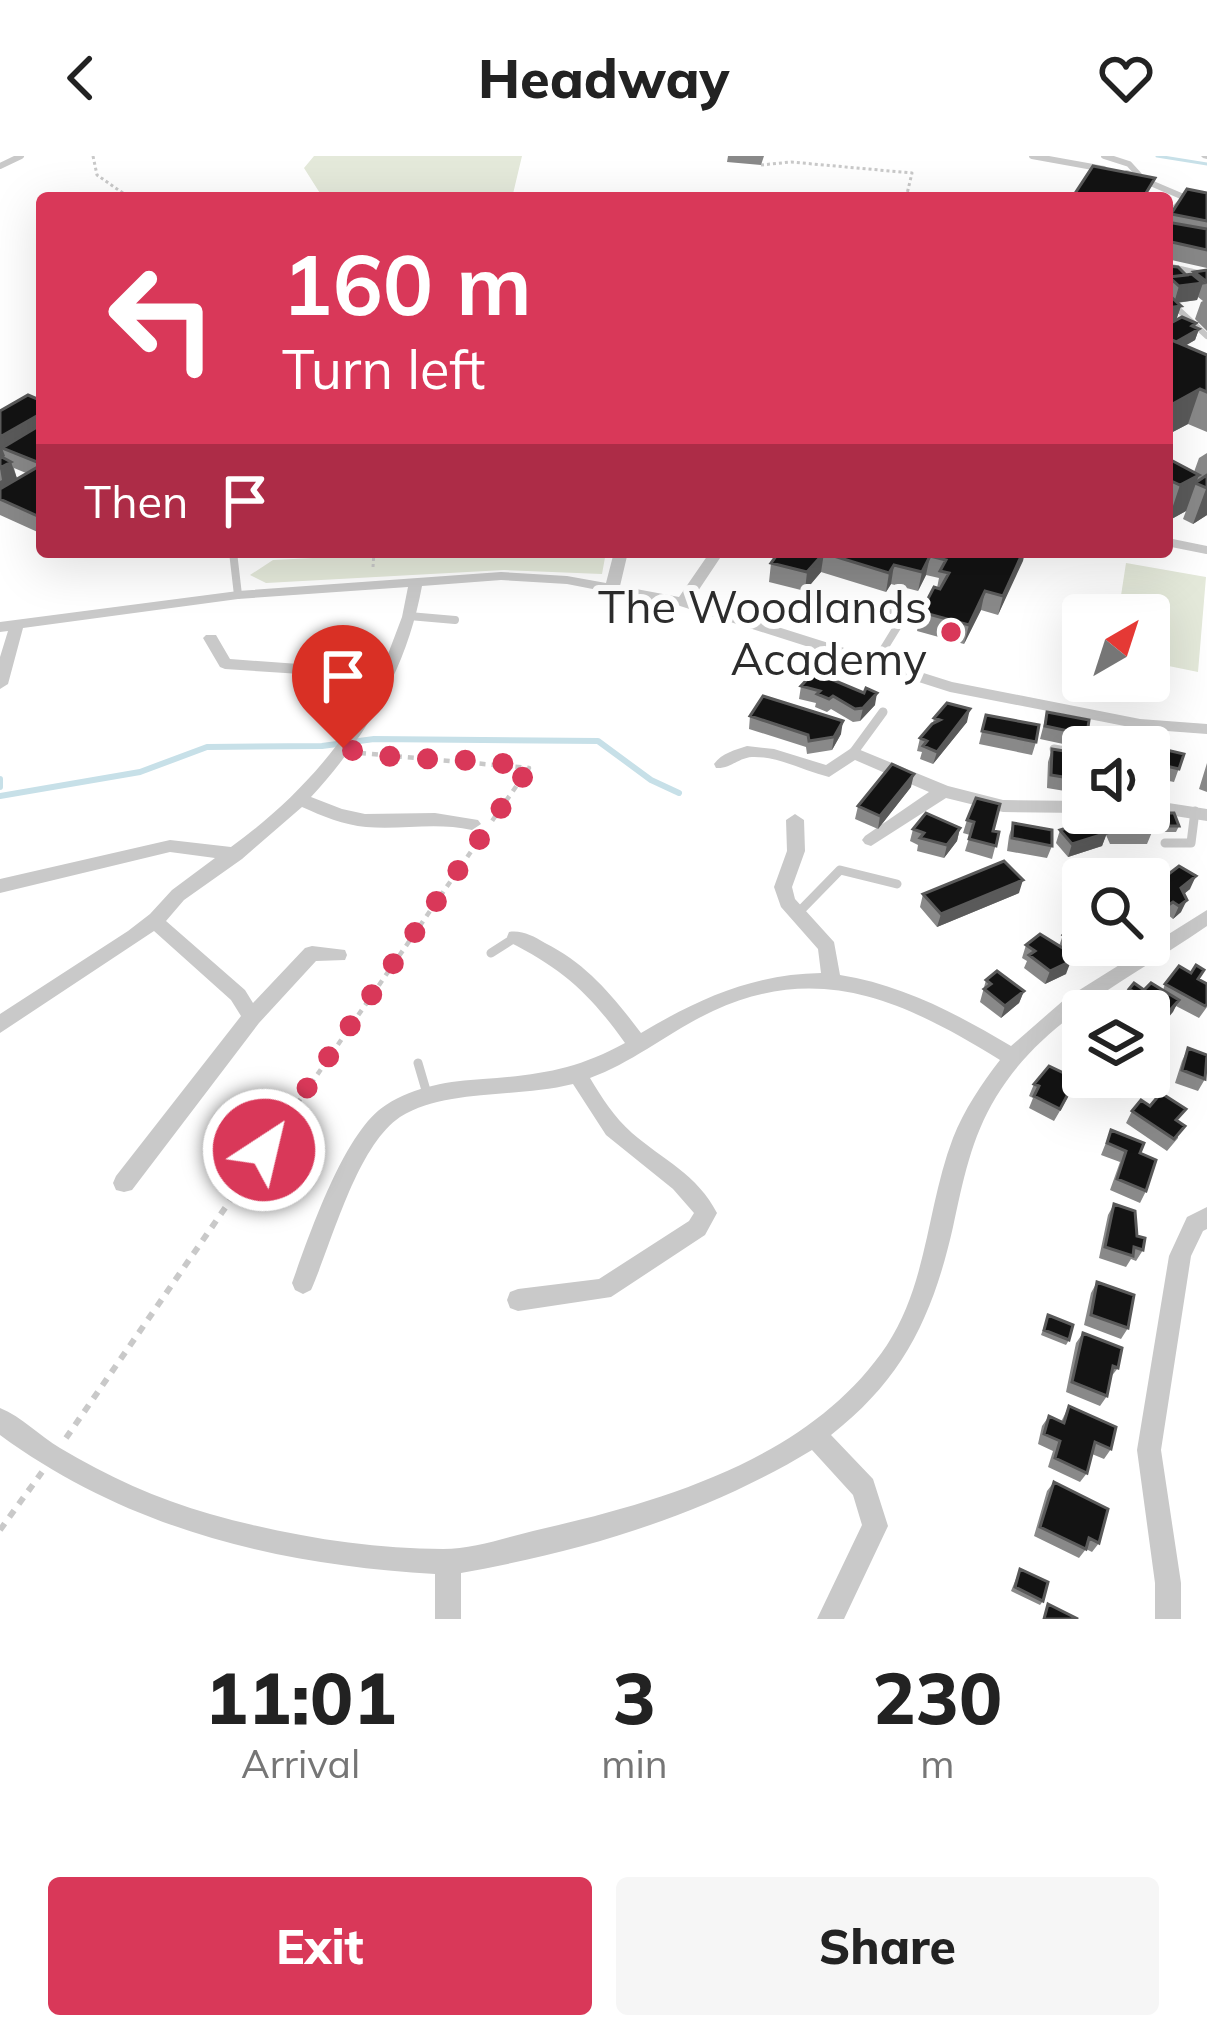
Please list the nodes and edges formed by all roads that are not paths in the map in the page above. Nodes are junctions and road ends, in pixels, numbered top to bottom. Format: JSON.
{"nodes":[{"id":1,"x":21,"y":156,"type":"edge"},
{"id":2,"x":1032,"y":156,"type":"edge"},
{"id":3,"x":1104,"y":156,"type":"edge"},
{"id":4,"x":10,"y":163,"type":"junction"},
{"id":5,"x":0,"y":166,"type":"edge"},
{"id":6,"x":0,"y":175,"type":"edge"},
{"id":7,"x":1139,"y":175,"type":"junction"},
{"id":8,"x":1172,"y":192,"type":"edge"},
{"id":9,"x":1173,"y":193,"type":"edge"},
{"id":10,"x":1182,"y":201,"type":"junction"},
{"id":11,"x":1207,"y":207,"type":"edge"},
{"id":12,"x":1173,"y":209,"type":"edge"},
{"id":13,"x":1173,"y":267,"type":"edge"},
{"id":14,"x":1207,"y":275,"type":"edge"},
{"id":15,"x":1173,"y":305,"type":"edge"},
{"id":16,"x":1207,"y":336,"type":"edge"},
{"id":17,"x":1173,"y":543,"type":"edge"},
{"id":18,"x":1207,"y":550,"type":"edge"},
{"id":19,"x":236,"y":558,"type":"edge"},
{"id":20,"x":619,"y":558,"type":"edge"},
{"id":21,"x":712,"y":558,"type":"edge"},
{"id":22,"x":416,"y":582,"type":"junction"},
{"id":23,"x":612,"y":587,"type":"junction"},
{"id":24,"x":238,"y":595,"type":"junction"},
{"id":25,"x":683,"y":602,"type":"junction"},
{"id":26,"x":872,"y":605,"type":"dead end"},
{"id":27,"x":409,"y":616,"type":"junction"},
{"id":28,"x":455,"y":620,"type":"dead end"},
{"id":29,"x":9,"y":626,"type":"edge"},
{"id":30,"x":211,"y":638,"type":"dead end"},
{"id":31,"x":875,"y":663,"type":"junction"},
{"id":32,"x":387,"y":675,"type":"junction"},
{"id":33,"x":0,"y":684,"type":"edge"},
{"id":34,"x":883,"y":712,"type":"dead end"},
{"id":35,"x":1207,"y":729,"type":"edge"},
{"id":36,"x":1054,"y":748,"type":"edge"},
{"id":37,"x":1062,"y":750,"type":"edge"},
{"id":38,"x":853,"y":753,"type":"junction"},
{"id":39,"x":722,"y":764,"type":"dead end"},
{"id":40,"x":943,"y":791,"type":"junction"},
{"id":41,"x":299,"y":799,"type":"junction"},
{"id":42,"x":1062,"y":807,"type":"edge"},
{"id":43,"x":1170,"y":809,"type":"edge"},
{"id":44,"x":1201,"y":813,"type":"edge"},
{"id":45,"x":795,"y":820,"type":"dead end"},
{"id":46,"x":472,"y":824,"type":"dead end"},
{"id":47,"x":871,"y":840,"type":"dead end"},
{"id":48,"x":1165,"y":843,"type":"dead end"},
{"id":49,"x":236,"y":854,"type":"junction"},
{"id":50,"x":897,"y":884,"type":"dead end"},
{"id":51,"x":0,"y":886,"type":"edge"},
{"id":52,"x":797,"y":914,"type":"junction"},
{"id":53,"x":1207,"y":917,"type":"edge"},
{"id":54,"x":154,"y":921,"type":"junction"},
{"id":55,"x":516,"y":937,"type":"joint"},
{"id":56,"x":491,"y":953,"type":"dead end"},
{"id":57,"x":338,"y":955,"type":"dead end"},
{"id":58,"x":831,"y":979,"type":"junction"},
{"id":59,"x":252,"y":1017,"type":"junction"},
{"id":60,"x":0,"y":1025,"type":"edge"},
{"id":61,"x":638,"y":1045,"type":"junction"},
{"id":62,"x":1012,"y":1057,"type":"junction"},
{"id":63,"x":418,"y":1063,"type":"dead end"},
{"id":64,"x":578,"y":1075,"type":"junction"},
{"id":65,"x":428,"y":1096,"type":"junction"},
{"id":66,"x":124,"y":1183,"type":"dead end"},
{"id":67,"x":1207,"y":1217,"type":"edge"},
{"id":68,"x":303,"y":1283,"type":"dead end"},
{"id":69,"x":518,"y":1300,"type":"dead end"},
{"id":70,"x":0,"y":1420,"type":"edge"},
{"id":71,"x":814,"y":1434,"type":"junction"},
{"id":72,"x":448,"y":1562,"type":"junction"},
{"id":73,"x":448,"y":1619,"type":"edge"},
{"id":74,"x":830,"y":1619,"type":"edge"},
{"id":75,"x":1168,"y":1619,"type":"edge"}],
"edges":[{"from":1,"to":4,"type":"lane"},
{"from":2,"to":7,"type":"lane"},
{"from":3,"to":7,"type":"lane"},
{"from":4,"to":5,"type":"lane"},
{"from":4,"to":6,"type":"lane"},
{"from":7,"to":8,"type":"lane"},
{"from":9,"to":10,"type":"lane"},
{"from":10,"to":11,"type":"lane"},
{"from":10,"to":12,"type":"lane"},
{"from":13,"to":14,"type":"lane"},
{"from":15,"to":16,"type":"lane"},
{"from":17,"to":18,"type":"lane"},
{"from":19,"to":24,"type":"lane"},
{"from":20,"to":23,"type":"street"},
{"from":21,"to":25,"type":"street"},
{"from":22,"to":23,"type":"street"},
{"from":22,"to":24,"type":"street"},
{"from":22,"to":27,"type":"street"},
{"from":23,"to":25,"type":"street"},
{"from":24,"to":29,"type":"street"},
{"from":25,"to":31,"type":"street"},
{"from":26,"to":31,"type":"lane"},
{"from":27,"to":28,"type":"lane"},
{"from":27,"to":32,"type":"street"},
{"from":29,"to":33,"type":"street"},
{"from":30,"to":32,"type":"street"},
{"from":31,"to":35,"type":"street"},
{"from":32,"to":41,"type":"street"},
{"from":34,"to":38,"type":"lane"},
{"from":36,"to":37,"type":"lane"},
{"from":38,"to":39,"type":"street"},
{"from":38,"to":40,"type":"street"},
{"from":40,"to":42,"type":"street"},
{"from":40,"to":47,"type":"street"},
{"from":41,"to":46,"type":"street"},
{"from":41,"to":49,"type":"street"},
{"from":43,"to":44,"type":"street"},
{"from":44,"to":48,"type":"lane"},
{"from":45,"to":52,"type":"street"},
{"from":49,"to":51,"type":"street"},
{"from":49,"to":54,"type":"street"},
{"from":50,"to":52,"type":"lane"},
{"from":52,"to":58,"type":"street"},
{"from":53,"to":62,"type":"street"},
{"from":54,"to":59,"type":"street"},
{"from":54,"to":60,"type":"street"},
{"from":55,"to":56,"type":"lane"},
{"from":55,"to":61,"type":"street"},
{"from":57,"to":59,"type":"street"},
{"from":58,"to":61,"type":"street"},
{"from":58,"to":62,"type":"street"},
{"from":59,"to":66,"type":"street"},
{"from":61,"to":64,"type":"street"},
{"from":62,"to":71,"type":"street"},
{"from":63,"to":65,"type":"lane"},
{"from":64,"to":65,"type":"street"},
{"from":64,"to":69,"type":"street"},
{"from":65,"to":68,"type":"street"},
{"from":67,"to":75,"type":"street"},
{"from":70,"to":72,"type":"street"},
{"from":71,"to":72,"type":"street"},
{"from":71,"to":74,"type":"street"},
{"from":72,"to":73,"type":"street"}]}
